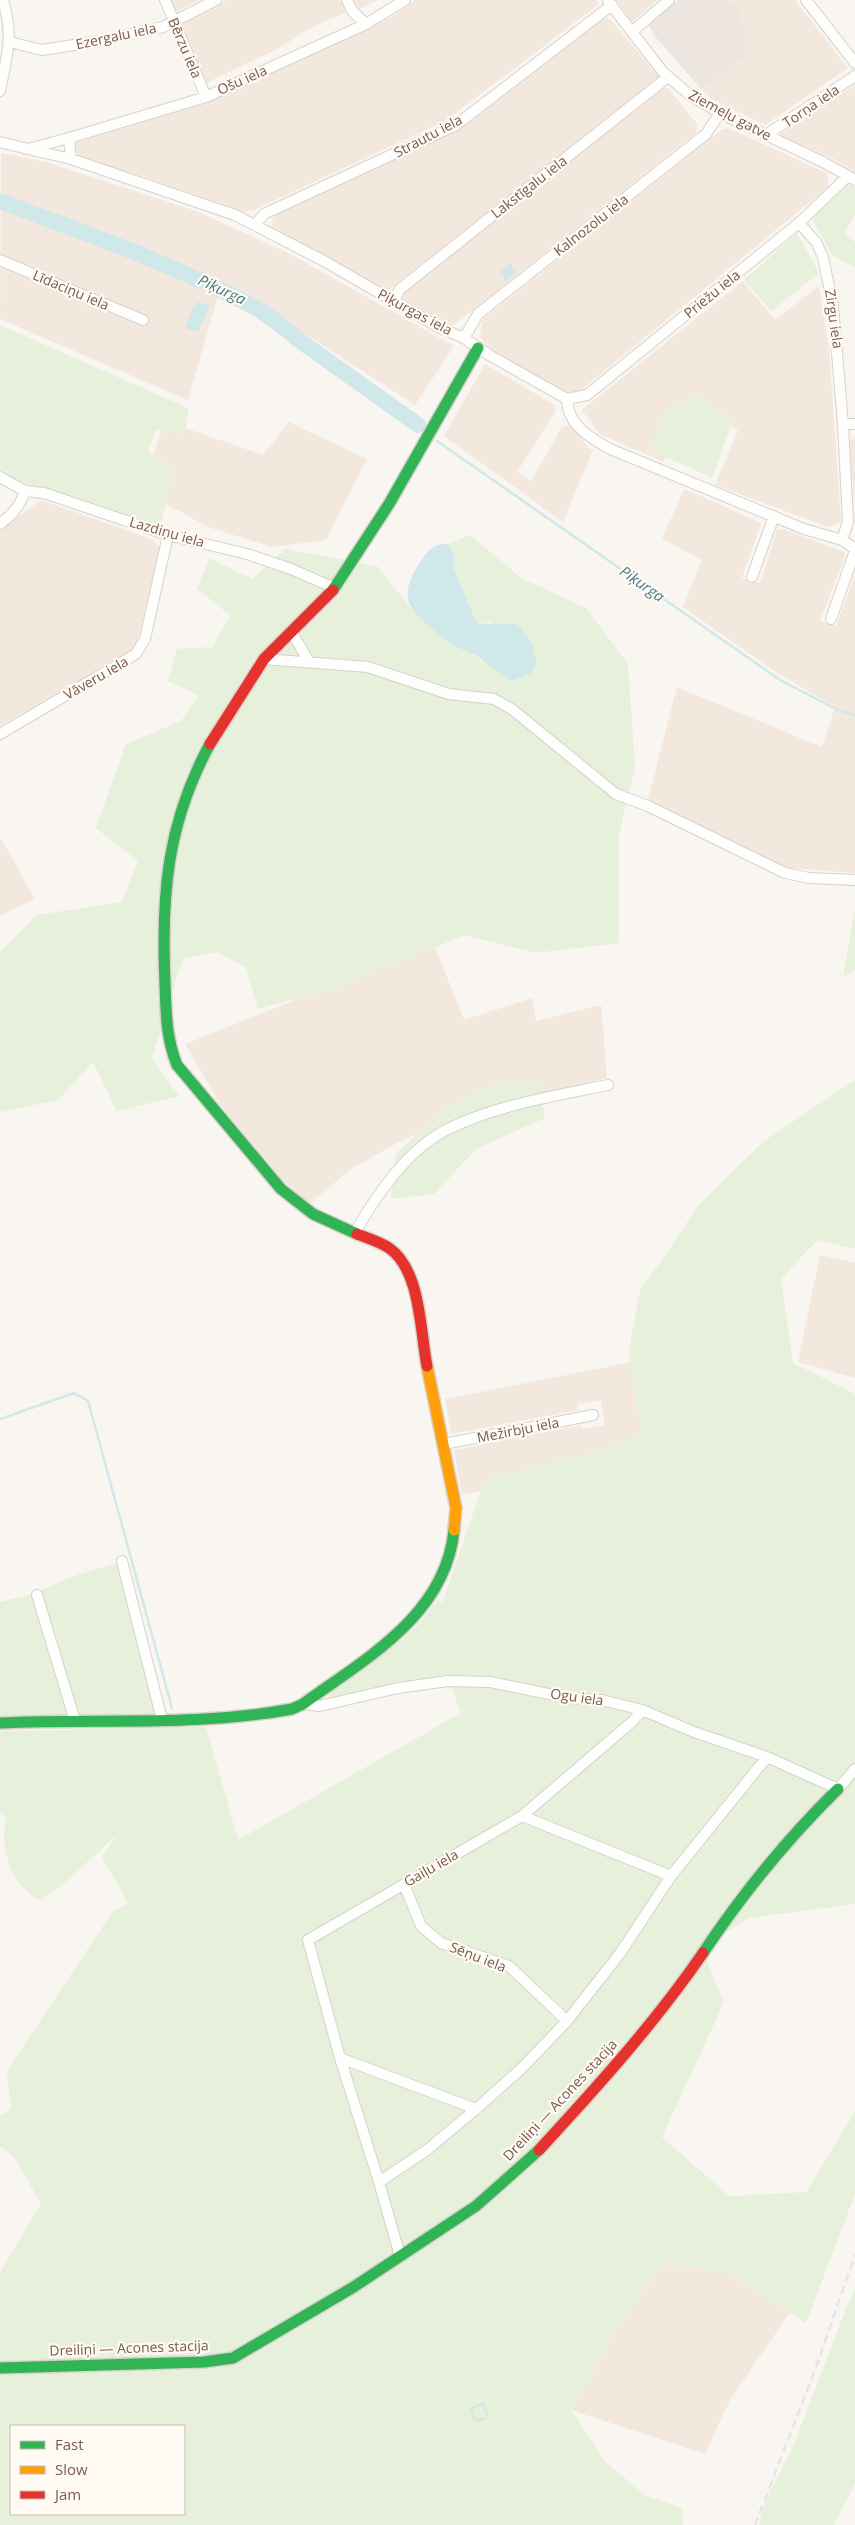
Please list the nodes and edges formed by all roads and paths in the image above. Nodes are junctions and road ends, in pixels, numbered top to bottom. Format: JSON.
{"nodes":[{"id":1,"x":2,"y":0,"type":"edge"},
{"id":2,"x":165,"y":0,"type":"edge"},
{"id":3,"x":216,"y":0,"type":"edge"},
{"id":4,"x":347,"y":0,"type":"edge"},
{"id":5,"x":405,"y":0,"type":"edge"},
{"id":6,"x":669,"y":0,"type":"edge"},
{"id":7,"x":807,"y":1,"type":"edge"},
{"id":8,"x":610,"y":3,"type":"edge"},
{"id":9,"x":174,"y":22,"type":"junction"},
{"id":10,"x":366,"y":24,"type":"junction"},
{"id":11,"x":632,"y":31,"type":"junction"},
{"id":12,"x":10,"y":42,"type":"junction"},
{"id":13,"x":855,"y":63,"type":"edge"},
{"id":14,"x":855,"y":76,"type":"edge"},
{"id":15,"x":668,"y":77,"type":"junction"},
{"id":16,"x":0,"y":91,"type":"edge"},
{"id":17,"x":206,"y":97,"type":"junction"},
{"id":18,"x":720,"y":113,"type":"junction"},
{"id":19,"x":766,"y":135,"type":"junction"},
{"id":20,"x":69,"y":138,"type":"junction"},
{"id":21,"x":0,"y":142,"type":"edge"},
{"id":22,"x":28,"y":149,"type":"junction"},
{"id":23,"x":71,"y":159,"type":"junction"},
{"id":24,"x":852,"y":178,"type":"edge"},
{"id":25,"x":799,"y":223,"type":"junction"},
{"id":26,"x":255,"y":225,"type":"junction"},
{"id":27,"x":0,"y":260,"type":"edge"},
{"id":28,"x":394,"y":301,"type":"junction"},
{"id":29,"x":143,"y":320,"type":"dead end"},
{"id":30,"x":464,"y":338,"type":"junction"},
{"id":31,"x":478,"y":348,"type":"junction"},
{"id":32,"x":568,"y":399,"type":"junction"},
{"id":33,"x":843,"y":424,"type":"junction"},
{"id":34,"x":855,"y":424,"type":"edge"},
{"id":35,"x":0,"y":477,"type":"edge"},
{"id":36,"x":24,"y":491,"type":"junction"},
{"id":37,"x":774,"y":516,"type":"junction"},
{"id":38,"x":0,"y":524,"type":"edge"},
{"id":39,"x":168,"y":535,"type":"junction"},
{"id":40,"x":842,"y":540,"type":"junction"},
{"id":41,"x":855,"y":550,"type":"edge"},
{"id":42,"x":752,"y":577,"type":"dead end"},
{"id":43,"x":335,"y":588,"type":"junction"},
{"id":44,"x":831,"y":619,"type":"dead end"},
{"id":45,"x":291,"y":631,"type":"junction"},
{"id":46,"x":264,"y":659,"type":"junction"},
{"id":47,"x":309,"y":662,"type":"junction"},
{"id":48,"x":0,"y":734,"type":"edge"},
{"id":49,"x":855,"y":880,"type":"edge"},
{"id":50,"x":608,"y":1085,"type":"dead end"},
{"id":51,"x":355,"y":1232,"type":"junction"},
{"id":52,"x":592,"y":1415,"type":"dead end"},
{"id":53,"x":444,"y":1444,"type":"junction"},
{"id":54,"x":122,"y":1561,"type":"dead end"},
{"id":55,"x":37,"y":1595,"type":"dead end"},
{"id":56,"x":303,"y":1704,"type":"junction"},
{"id":57,"x":642,"y":1710,"type":"junction"},
{"id":58,"x":162,"y":1720,"type":"junction"},
{"id":59,"x":75,"y":1721,"type":"junction"},
{"id":60,"x":0,"y":1722,"type":"edge"},
{"id":61,"x":767,"y":1757,"type":"junction"},
{"id":62,"x":855,"y":1769,"type":"edge"},
{"id":63,"x":838,"y":1789,"type":"junction"},
{"id":64,"x":522,"y":1816,"type":"junction"},
{"id":65,"x":671,"y":1876,"type":"junction"},
{"id":66,"x":404,"y":1884,"type":"junction"},
{"id":67,"x":567,"y":2021,"type":"junction"},
{"id":68,"x":340,"y":2058,"type":"junction"},
{"id":69,"x":476,"y":2109,"type":"junction"},
{"id":70,"x":379,"y":2182,"type":"junction"},
{"id":71,"x":400,"y":2256,"type":"junction"},
{"id":72,"x":0,"y":2368,"type":"edge"}],
"edges":[{"from":1,"to":12,"type":"street"},
{"from":2,"to":9,"type":"street","name":"Bērzu iela"},
{"from":3,"to":9,"type":"street","name":"Ezergalu iela"},
{"from":4,"to":10,"type":"street"},
{"from":5,"to":10,"type":"street","name":"Ošu iela"},
{"from":6,"to":11,"type":"street"},
{"from":7,"to":13,"type":"street"},
{"from":8,"to":11,"type":"street","name":"Ziemeļu gatve"},
{"from":8,"to":26,"type":"street","name":"Strautu iela"},
{"from":9,"to":12,"type":"street","name":"Ezergalu iela"},
{"from":9,"to":17,"type":"street","name":"Bērzu iela"},
{"from":10,"to":17,"type":"street","name":"Ošu iela"},
{"from":11,"to":15,"type":"street","name":"Ziemeļu gatve"},
{"from":12,"to":16,"type":"street"},
{"from":14,"to":19,"type":"street","name":"Torņa iela"},
{"from":15,"to":18,"type":"street","name":"Ziemeļu gatve"},
{"from":15,"to":28,"type":"street","name":"Lakstīgalu iela"},
{"from":17,"to":20,"type":"street","name":"Ošu iela"},
{"from":18,"to":19,"type":"street","name":"Ziemeļu gatve"},
{"from":18,"to":30,"type":"street","name":"Kalnozolu iela"},
{"from":19,"to":24,"type":"street","name":"Ziemeļu gatve"},
{"from":20,"to":22,"type":"street","name":"Ošu iela"},
{"from":20,"to":23,"type":"street"},
{"from":21,"to":22,"type":"street","name":"Ošu iela"},
{"from":22,"to":23,"type":"street","name":"Piķurgas iela"},
{"from":23,"to":26,"type":"street","name":"Piķurgas iela"},
{"from":24,"to":25,"type":"street","name":"Priežu iela"},
{"from":25,"to":32,"type":"street","name":"Priežu iela"},
{"from":25,"to":33,"type":"street","name":"Zirgu iela"},
{"from":26,"to":28,"type":"street","name":"Piķurgas iela"},
{"from":27,"to":29,"type":"street","name":"Līdaciņu iela"},
{"from":28,"to":30,"type":"street","name":"Piķurgas iela"},
{"from":30,"to":31,"type":"street","name":"Piķurgas iela"},
{"from":31,"to":32,"type":"street","name":"Piķurgas iela"},
{"from":31,"to":43,"type":"street"},
{"from":32,"to":37,"type":"street"},
{"from":33,"to":34,"type":"street"},
{"from":33,"to":40,"type":"street","name":"Zirgu iela"},
{"from":35,"to":36,"type":"street","name":"Lazdiņu iela"},
{"from":36,"to":38,"type":"street"},
{"from":36,"to":39,"type":"street","name":"Lazdiņu iela"},
{"from":37,"to":40,"type":"street"},
{"from":37,"to":42,"type":"street"},
{"from":39,"to":43,"type":"street","name":"Lazdiņu iela"},
{"from":39,"to":48,"type":"street","name":"Vāveru iela"},
{"from":40,"to":41,"type":"street"},
{"from":41,"to":44,"type":"street"},
{"from":43,"to":45,"type":"street"},
{"from":45,"to":46,"type":"street"},
{"from":45,"to":47,"type":"street"},
{"from":46,"to":47,"type":"street"},
{"from":46,"to":51,"type":"street"},
{"from":47,"to":49,"type":"street"},
{"from":50,"to":51,"type":"street"},
{"from":51,"to":53,"type":"street"},
{"from":52,"to":53,"type":"street","name":"Mežirbju iela"},
{"from":53,"to":56,"type":"street"},
{"from":54,"to":58,"type":"street"},
{"from":55,"to":59,"type":"street"},
{"from":56,"to":57,"type":"street","name":"Ogu iela"},
{"from":56,"to":58,"type":"street"},
{"from":57,"to":61,"type":"street","name":"Ogu iela"},
{"from":57,"to":64,"type":"street","name":"Gaiļu iela"},
{"from":58,"to":59,"type":"street"},
{"from":59,"to":60,"type":"street"},
{"from":61,"to":63,"type":"street","name":"Ogu iela"},
{"from":61,"to":65,"type":"street"},
{"from":62,"to":63,"type":"street","name":"Dreiliņi — Acones stacija"},
{"from":63,"to":71,"type":"street","name":"Dreiliņi — Acones stacija"},
{"from":64,"to":65,"type":"street"},
{"from":64,"to":66,"type":"street","name":"Gaiļu iela"},
{"from":65,"to":67,"type":"street"},
{"from":66,"to":67,"type":"street","name":"Sēņu iela"},
{"from":66,"to":68,"type":"street","name":"Gaiļu iela"},
{"from":67,"to":69,"type":"street"},
{"from":68,"to":69,"type":"street"},
{"from":68,"to":70,"type":"street","name":"Gaiļu iela"},
{"from":69,"to":70,"type":"street"},
{"from":70,"to":71,"type":"street","name":"Gaiļu iela"},
{"from":71,"to":72,"type":"street","name":"Dreiliņi — Acones stacija"}]}
